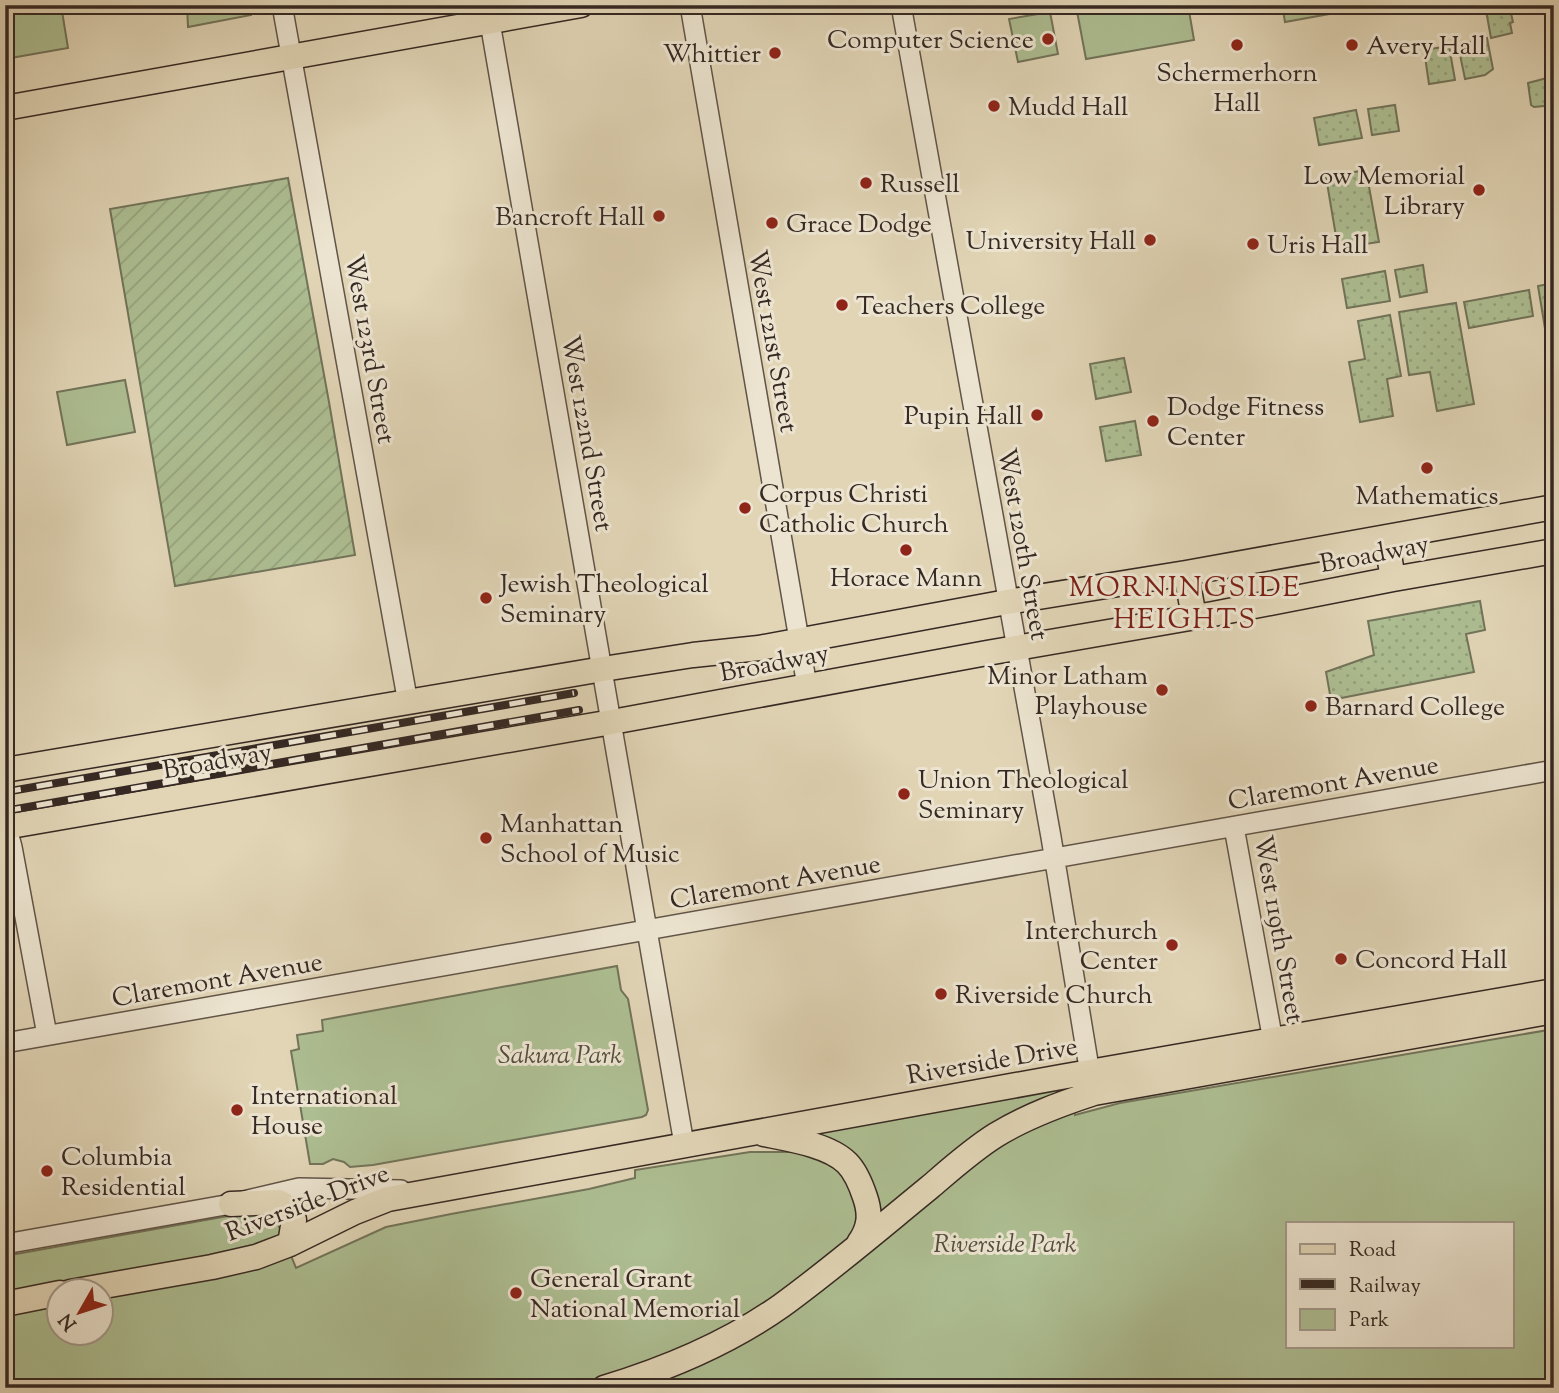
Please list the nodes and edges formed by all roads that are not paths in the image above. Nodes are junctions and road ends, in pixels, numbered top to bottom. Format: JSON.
{"nodes":[{"id":1,"x":282,"y":5,"type":"edge"},
{"id":2,"x":581,"y":5,"type":"edge"},
{"id":3,"x":690,"y":5,"type":"edge"},
{"id":4,"x":901,"y":5,"type":"edge"},
{"id":5,"x":488,"y":13,"type":"edge"},
{"id":6,"x":291,"y":57,"type":"junction"},
{"id":7,"x":5,"y":108,"type":"edge"},
{"id":8,"x":1554,"y":507,"type":"edge"},
{"id":9,"x":1386,"y":537,"type":"junction"},
{"id":10,"x":1554,"y":551,"type":"edge"},
{"id":11,"x":1186,"y":573,"type":"junction"},
{"id":12,"x":1393,"y":579,"type":"junction"},
{"id":13,"x":1007,"y":601,"type":"junction"},
{"id":14,"x":1194,"y":617,"type":"junction"},
{"id":15,"x":799,"y":641,"type":"junction"},
{"id":16,"x":1016,"y":648,"type":"junction"},
{"id":17,"x":603,"y":669,"type":"junction"},
{"id":18,"x":807,"y":686,"type":"junction"},
{"id":19,"x":408,"y":703,"type":"junction"},
{"id":20,"x":612,"y":722,"type":"junction"},
{"id":21,"x":5,"y":770,"type":"edge"},
{"id":22,"x":1554,"y":770,"type":"edge"},
{"id":23,"x":6,"y":825,"type":"edge"},
{"id":24,"x":1234,"y":827,"type":"junction"},
{"id":25,"x":1054,"y":859,"type":"junction"},
{"id":26,"x":648,"y":930,"type":"junction"},
{"id":27,"x":1554,"y":992,"type":"edge"},
{"id":28,"x":1554,"y":1011,"type":"edge"},
{"id":29,"x":47,"y":1035,"type":"junction"},
{"id":30,"x":1273,"y":1041,"type":"junction"},
{"id":31,"x":5,"y":1043,"type":"edge"},
{"id":32,"x":1092,"y":1083,"type":"junction"},
{"id":33,"x":755,"y":1133,"type":"junction"},
{"id":34,"x":684,"y":1144,"type":"junction"},
{"id":35,"x":440,"y":1188,"type":"junction"},
{"id":36,"x":230,"y":1204,"type":"junction"},
{"id":37,"x":5,"y":1244,"type":"edge"},
{"id":38,"x":290,"y":1244,"type":"junction"},
{"id":39,"x":855,"y":1249,"type":"junction"},
{"id":40,"x":116,"y":1284,"type":"edge"},
{"id":41,"x":46,"y":1296,"type":"edge"},
{"id":42,"x":5,"y":1304,"type":"edge"},
{"id":43,"x":604,"y":1388,"type":"edge"}],
"edges":[{"from":1,"to":6,"type":"street","name":"West 123rd Street"},
{"from":2,"to":5,"type":"main road"},
{"from":3,"to":15,"type":"street","name":"West 121st Street"},
{"from":4,"to":13,"type":"street","name":"West 120th Street"},
{"from":5,"to":6,"type":"main road"},
{"from":5,"to":17,"type":"street","name":"West 122nd Street"},
{"from":6,"to":7,"type":"main road"},
{"from":6,"to":19,"type":"street","name":"West 123rd Street"},
{"from":8,"to":9,"type":"main road","name":"Broadway"},
{"from":9,"to":11,"type":"main road","name":"Broadway"},
{"from":9,"to":12,"type":"main road"},
{"from":10,"to":12,"type":"main road","name":"Broadway"},
{"from":11,"to":13,"type":"main road","name":"Broadway"},
{"from":11,"to":14,"type":"main road"},
{"from":12,"to":14,"type":"main road","name":"Broadway"},
{"from":13,"to":15,"type":"main road","name":"Broadway"},
{"from":13,"to":16,"type":"street","name":"West 120th Street"},
{"from":14,"to":16,"type":"main road","name":"Broadway"},
{"from":15,"to":17,"type":"main road","name":"Broadway"},
{"from":15,"to":18,"type":"street","name":"West 121st Street"},
{"from":16,"to":18,"type":"main road","name":"Broadway"},
{"from":16,"to":25,"type":"street","name":"West 120th Street"},
{"from":17,"to":19,"type":"main road","name":"Broadway"},
{"from":17,"to":20,"type":"street","name":"West 122nd Street"},
{"from":18,"to":20,"type":"main road","name":"Broadway"},
{"from":19,"to":21,"type":"main road","name":"Broadway"},
{"from":20,"to":23,"type":"main road","name":"Broadway"},
{"from":20,"to":26,"type":"street","name":"West 122nd Street"},
{"from":22,"to":24,"type":"street","name":"Claremont Avenue"},
{"from":23,"to":29,"type":"street"},
{"from":24,"to":25,"type":"street","name":"Claremont Avenue"},
{"from":24,"to":30,"type":"street","name":"West 119th Street"},
{"from":25,"to":26,"type":"street","name":"Claremont Avenue"},
{"from":25,"to":32,"type":"street","name":"West 120th Street"},
{"from":26,"to":29,"type":"street","name":"Claremont Avenue"},
{"from":26,"to":34,"type":"street","name":"West 122nd Street"},
{"from":27,"to":30,"type":"main road","name":"Riverside Drive"},
{"from":28,"to":32,"type":"main road","name":"Riverside Drive"},
{"from":29,"to":31,"type":"street","name":"Claremont Avenue"},
{"from":30,"to":32,"type":"main road","name":"Riverside Drive"},
{"from":32,"to":33,"type":"main road","name":"Riverside Drive"},
{"from":32,"to":39,"type":"main road","name":"Riverside Drive"},
{"from":33,"to":34,"type":"main road","name":"Riverside Drive"},
{"from":33,"to":39,"type":"main road"},
{"from":34,"to":35,"type":"main road","name":"Riverside Drive"},
{"from":35,"to":36,"type":"street","name":"Riverside Drive"},
{"from":35,"to":38,"type":"main road","name":"Riverside Drive"},
{"from":36,"to":37,"type":"street","name":"Riverside Drive"},
{"from":36,"to":38,"type":"main road"},
{"from":38,"to":40,"type":"main road","name":"Riverside Drive"},
{"from":39,"to":43,"type":"main road","name":"Riverside Drive"},
{"from":41,"to":42,"type":"main road"}]}
